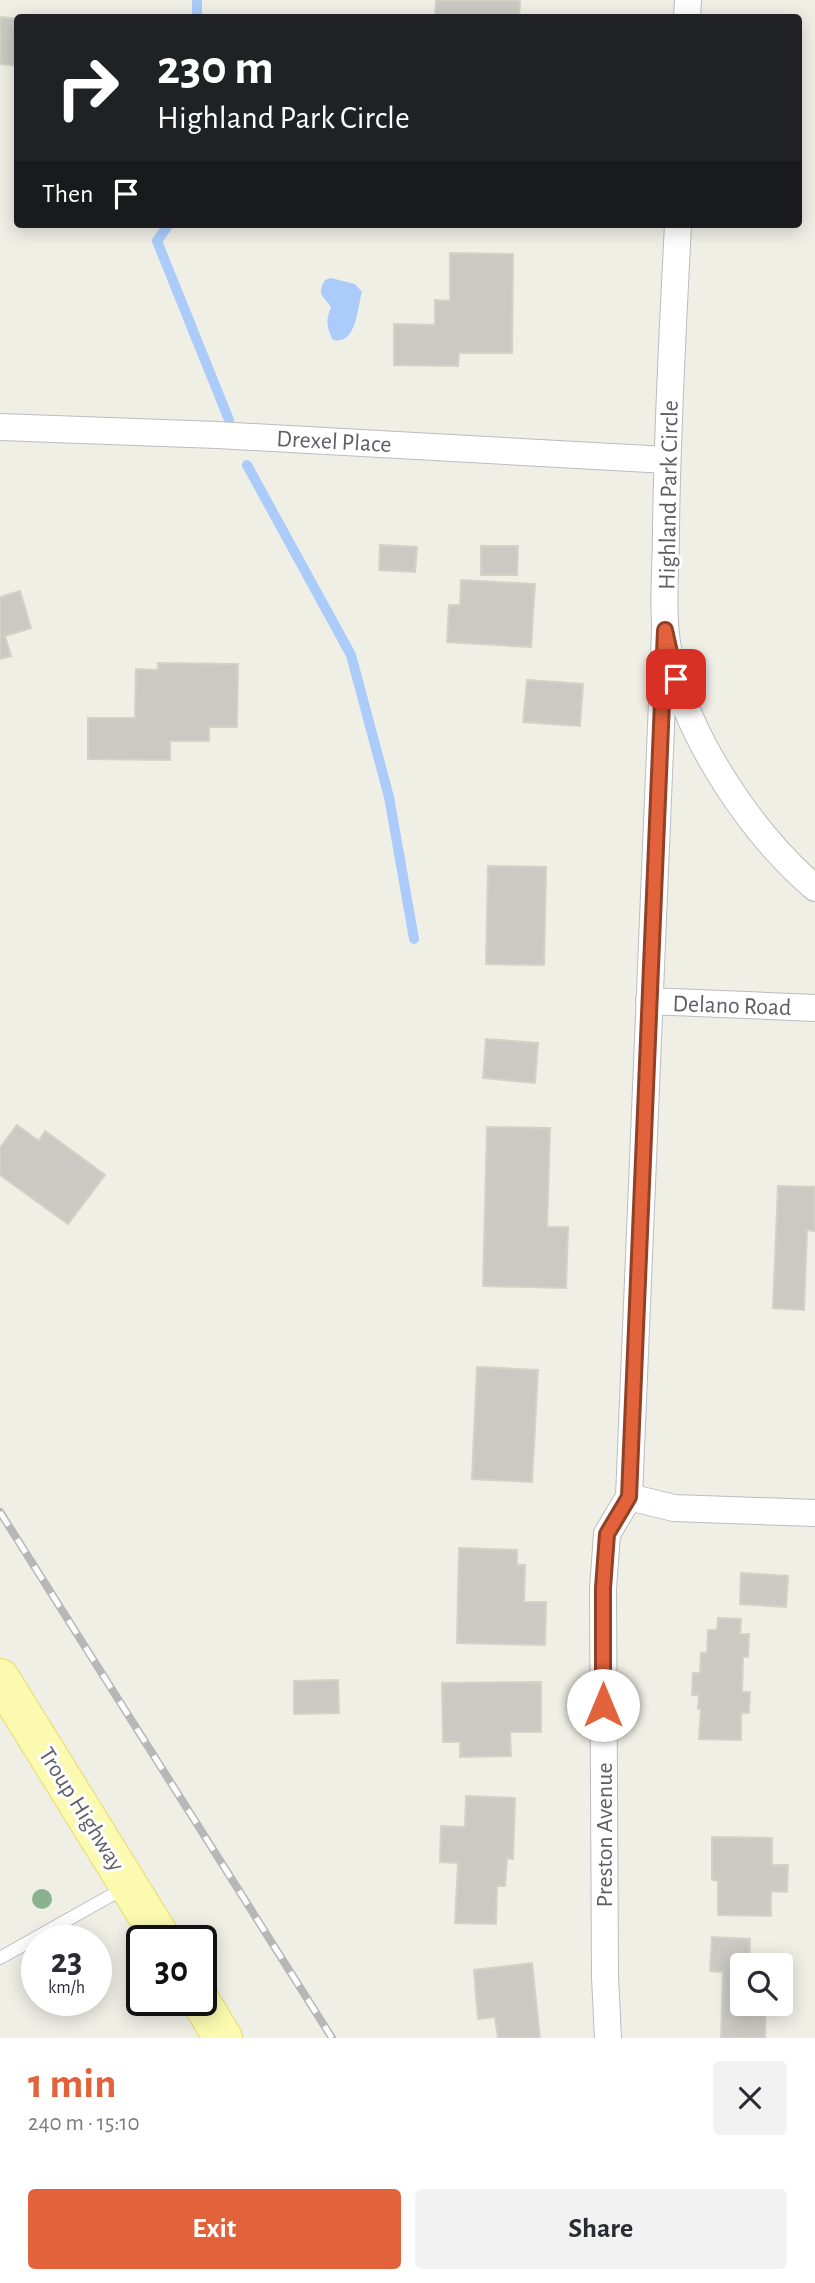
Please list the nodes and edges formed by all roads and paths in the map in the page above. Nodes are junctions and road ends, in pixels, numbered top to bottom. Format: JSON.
{"nodes":[{"id":1,"x":678,"y":228,"type":"edge"},
{"id":2,"x":0,"y":427,"type":"edge"},
{"id":3,"x":667,"y":460,"type":"junction"},
{"id":4,"x":665,"y":630,"type":"junction"},
{"id":5,"x":815,"y":888,"type":"edge"},
{"id":6,"x":649,"y":1001,"type":"junction"},
{"id":7,"x":815,"y":1008,"type":"edge"},
{"id":8,"x":629,"y":1497,"type":"junction"},
{"id":9,"x":815,"y":1513,"type":"edge"},
{"id":10,"x":0,"y":1678,"type":"edge"},
{"id":11,"x":130,"y":1886,"type":"junction"},
{"id":12,"x":153,"y":1925,"type":"edge"},
{"id":13,"x":0,"y":1958,"type":"edge"},
{"id":14,"x":210,"y":2016,"type":"edge"},
{"id":15,"x":223,"y":2038,"type":"edge"},
{"id":16,"x":608,"y":2038,"type":"edge"}],
"edges":[{"from":1,"to":3,"type":"street","name":"Highland Park Circle"},
{"from":2,"to":3,"type":"street","name":"Drexel Place"},
{"from":3,"to":4,"type":"street","name":"Highland Park Circle"},
{"from":4,"to":5,"type":"street","name":"Highland Park Circle"},
{"from":4,"to":6,"type":"street","name":"Preston Avenue"},
{"from":6,"to":7,"type":"street","name":"Delano Road"},
{"from":6,"to":8,"type":"street","name":"Preston Avenue"},
{"from":8,"to":9,"type":"street"},
{"from":8,"to":16,"type":"street","name":"Preston Avenue"},
{"from":10,"to":11,"type":"main road","name":"Troup Highway"},
{"from":11,"to":12,"type":"main road","name":"Troup Highway"},
{"from":11,"to":13,"type":"lane"},
{"from":14,"to":15,"type":"main road"}]}
